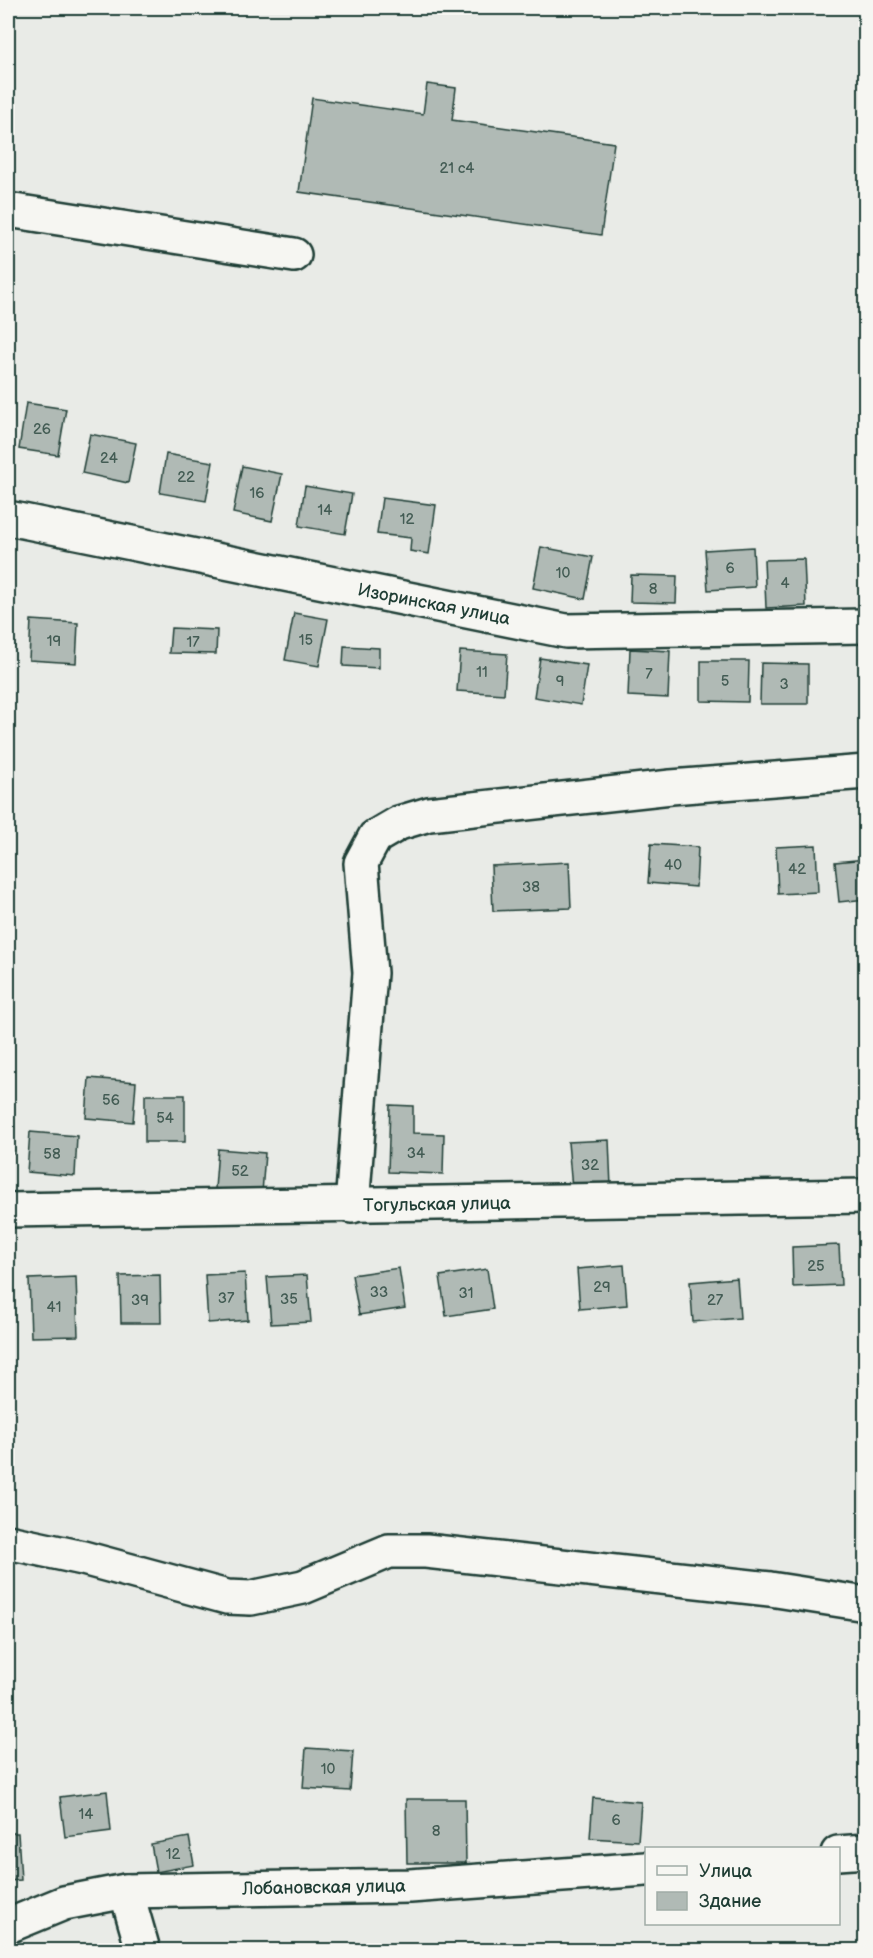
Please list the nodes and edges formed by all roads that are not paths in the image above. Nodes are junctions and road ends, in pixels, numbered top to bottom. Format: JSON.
{"nodes":[{"id":1,"x":8,"y":210,"type":"edge"},
{"id":2,"x":294,"y":255,"type":"dead end"},
{"id":3,"x":8,"y":518,"type":"edge"},
{"id":4,"x":866,"y":626,"type":"edge"},
{"id":5,"x":866,"y":772,"type":"edge"},
{"id":6,"x":866,"y":1196,"type":"edge"},
{"id":7,"x":352,"y":1206,"type":"junction"},
{"id":8,"x":8,"y":1210,"type":"edge"},
{"id":9,"x":8,"y":1542,"type":"edge"},
{"id":10,"x":866,"y":1604,"type":"edge"},
{"id":11,"x":866,"y":1851,"type":"edge"},
{"id":12,"x":840,"y":1853,"type":"edge"},
{"id":13,"x":645,"y":1869,"type":"edge"},
{"id":14,"x":126,"y":1891,"type":"junction"},
{"id":15,"x":8,"y":1926,"type":"edge"},
{"id":16,"x":143,"y":1950,"type":"edge"}],
"edges":[{"from":1,"to":2,"type":"street"},
{"from":3,"to":4,"type":"street","name":"Изоринская улица"},
{"from":5,"to":7,"type":"street"},
{"from":6,"to":7,"type":"street","name":"Тогульская улица"},
{"from":7,"to":8,"type":"street","name":"Тогульская улица"},
{"from":9,"to":10,"type":"street"},
{"from":11,"to":12,"type":"street"},
{"from":13,"to":14,"type":"street","name":"Лобановская улица"},
{"from":14,"to":15,"type":"street","name":"Лобановская улица"},
{"from":14,"to":16,"type":"street"}]}
